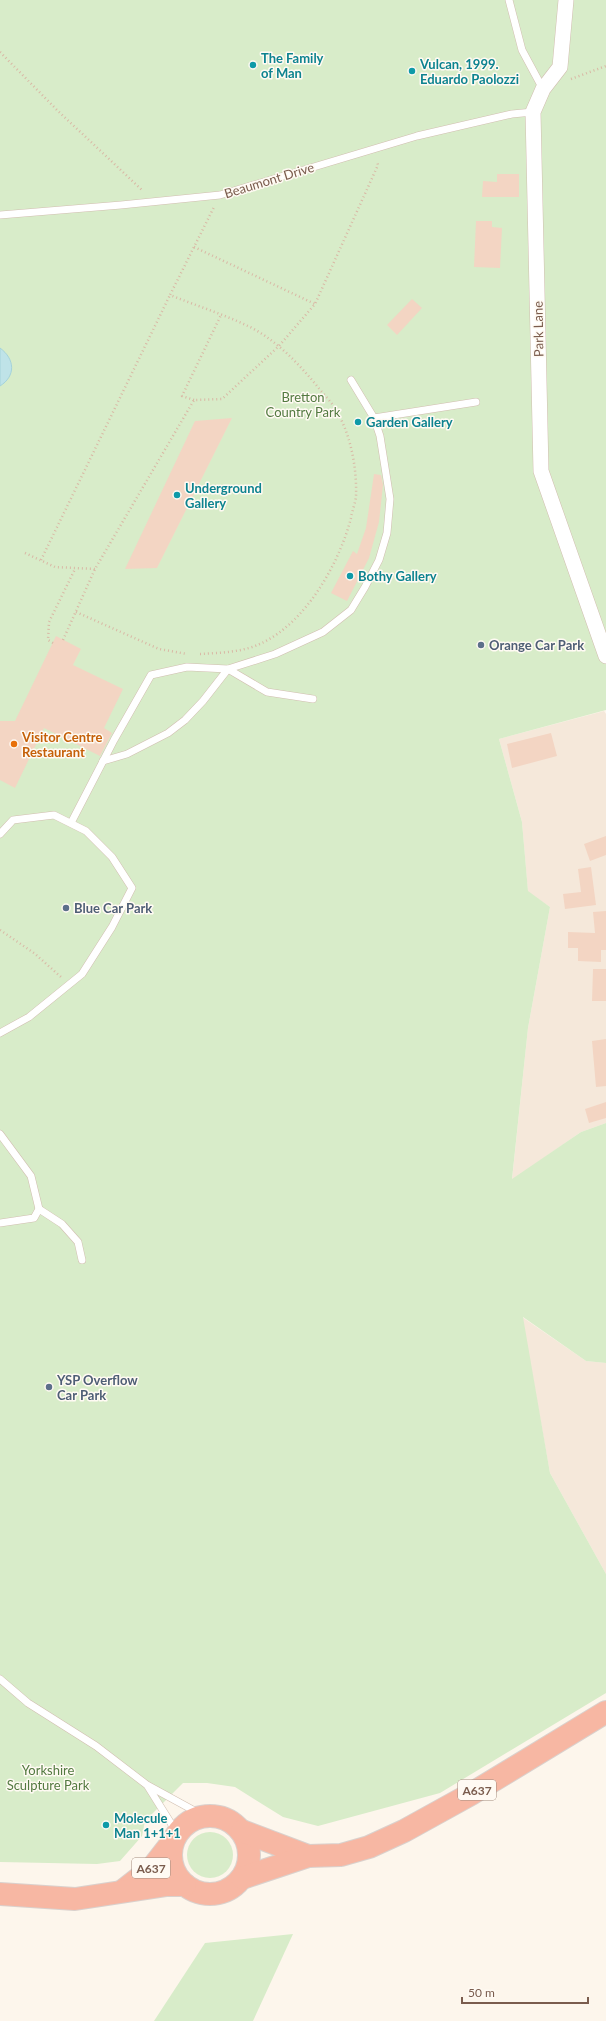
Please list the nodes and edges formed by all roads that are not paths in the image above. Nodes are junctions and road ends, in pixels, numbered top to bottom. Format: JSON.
{"nodes":[{"id":1,"x":509,"y":0,"type":"edge"},
{"id":2,"x":566,"y":0,"type":"edge"},
{"id":3,"x":543,"y":89,"type":"junction"},
{"id":4,"x":533,"y":112,"type":"junction"},
{"id":5,"x":0,"y":215,"type":"edge"},
{"id":6,"x":351,"y":380,"type":"dead end"},
{"id":7,"x":476,"y":402,"type":"dead end"},
{"id":8,"x":374,"y":418,"type":"junction"},
{"id":9,"x":606,"y":656,"type":"edge"},
{"id":10,"x":228,"y":669,"type":"junction"},
{"id":11,"x":314,"y":699,"type":"dead end"},
{"id":12,"x":103,"y":761,"type":"junction"},
{"id":13,"x":71,"y":823,"type":"junction"},
{"id":14,"x":0,"y":834,"type":"edge"},
{"id":15,"x":0,"y":1033,"type":"edge"},
{"id":16,"x":0,"y":1134,"type":"edge"},
{"id":17,"x":39,"y":1209,"type":"junction"},
{"id":18,"x":0,"y":1223,"type":"edge"},
{"id":19,"x":82,"y":1260,"type":"dead end"},
{"id":20,"x":0,"y":1678,"type":"edge"},
{"id":21,"x":606,"y":1712,"type":"edge"},
{"id":22,"x":147,"y":1785,"type":"junction"},
{"id":23,"x":204,"y":1816,"type":"junction"},
{"id":24,"x":242,"y":1831,"type":"junction"},
{"id":25,"x":175,"y":1837,"type":"junction"},
{"id":26,"x":308,"y":1856,"type":"junction"},
{"id":27,"x":242,"y":1878,"type":"junction"},
{"id":28,"x":185,"y":1885,"type":"junction"},
{"id":29,"x":123,"y":1890,"type":"junction"},
{"id":30,"x":0,"y":1894,"type":"edge"}],
"edges":[{"from":1,"to":3,"type":"lane"},
{"from":2,"to":3,"type":"street","name":"Park Lane"},
{"from":3,"to":4,"type":"street","name":"Park Lane"},
{"from":4,"to":5,"type":"lane","name":"Beaumont Drive"},
{"from":4,"to":9,"type":"street","name":"Park Lane"},
{"from":6,"to":8,"type":"lane"},
{"from":7,"to":8,"type":"lane"},
{"from":8,"to":10,"type":"lane"},
{"from":10,"to":11,"type":"lane"},
{"from":10,"to":12,"type":"lane"},
{"from":10,"to":12,"type":"lane"},
{"from":12,"to":13,"type":"lane"},
{"from":13,"to":14,"type":"lane"},
{"from":13,"to":15,"type":"lane"},
{"from":16,"to":17,"type":"lane"},
{"from":17,"to":18,"type":"lane"},
{"from":17,"to":19,"type":"lane"},
{"from":20,"to":22,"type":"lane"},
{"from":21,"to":26,"type":"highway","number":"A637"},
{"from":22,"to":23,"type":"lane"},
{"from":22,"to":25,"type":"lane"},
{"from":23,"to":24,"type":"highway","number":"A637"},
{"from":23,"to":25,"type":"highway","number":"A637"},
{"from":24,"to":26,"type":"highway","number":"A637"},
{"from":24,"to":27,"type":"highway"},
{"from":25,"to":28,"type":"highway","number":"A637"},
{"from":25,"to":29,"type":"highway","number":"A637"},
{"from":26,"to":27,"type":"highway","number":"A637"},
{"from":27,"to":28,"type":"highway","number":"A637"},
{"from":28,"to":29,"type":"highway","number":"A637"},
{"from":29,"to":30,"type":"highway","number":"A637"}]}
